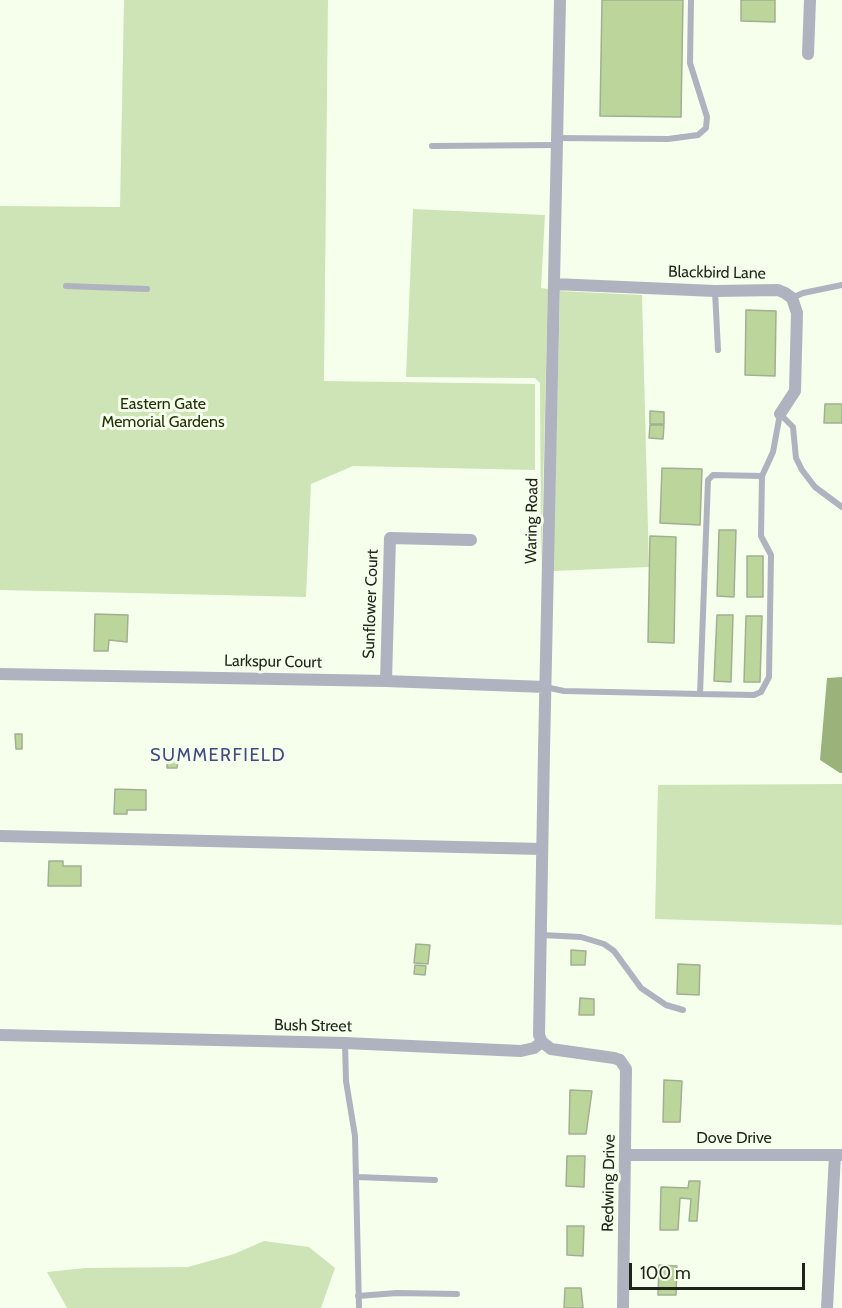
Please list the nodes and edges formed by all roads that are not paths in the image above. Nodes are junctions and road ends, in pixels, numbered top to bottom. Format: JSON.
{"nodes":[{"id":1,"x":560,"y":0,"type":"edge"},
{"id":2,"x":691,"y":0,"type":"edge"},
{"id":3,"x":810,"y":0,"type":"edge"},
{"id":4,"x":808,"y":54,"type":"dead end"},
{"id":5,"x":556,"y":142,"type":"junction"},
{"id":6,"x":432,"y":146,"type":"dead end"},
{"id":7,"x":554,"y":284,"type":"junction"},
{"id":8,"x":842,"y":285,"type":"edge"},
{"id":9,"x":66,"y":286,"type":"dead end"},
{"id":10,"x":147,"y":289,"type":"dead end"},
{"id":11,"x":715,"y":291,"type":"junction"},
{"id":12,"x":792,"y":298,"type":"junction"},
{"id":13,"x":718,"y":350,"type":"dead end"},
{"id":14,"x":780,"y":414,"type":"junction"},
{"id":15,"x":762,"y":476,"type":"junction"},
{"id":16,"x":842,"y":507,"type":"edge"},
{"id":17,"x":471,"y":540,"type":"dead end"},
{"id":18,"x":0,"y":674,"type":"edge"},
{"id":19,"x":386,"y":681,"type":"junction"},
{"id":20,"x":545,"y":687,"type":"junction"},
{"id":21,"x":700,"y":694,"type":"junction"},
{"id":22,"x":0,"y":836,"type":"edge"},
{"id":23,"x":542,"y":849,"type":"junction"},
{"id":24,"x":542,"y":935,"type":"junction"},
{"id":25,"x":684,"y":1010,"type":"dead end"},
{"id":26,"x":0,"y":1035,"type":"edge"},
{"id":27,"x":542,"y":1042,"type":"junction"},
{"id":28,"x":345,"y":1043,"type":"junction"},
{"id":29,"x":627,"y":1155,"type":"junction"},
{"id":30,"x":838,"y":1155,"type":"edge"},
{"id":31,"x":357,"y":1177,"type":"junction"},
{"id":32,"x":435,"y":1180,"type":"dead end"},
{"id":33,"x":457,"y":1294,"type":"dead end"},
{"id":34,"x":358,"y":1296,"type":"junction"},
{"id":35,"x":359,"y":1308,"type":"edge"},
{"id":36,"x":623,"y":1308,"type":"edge"},
{"id":37,"x":827,"y":1308,"type":"edge"}],
"edges":[{"from":1,"to":5,"type":"street","name":"Waring Road"},
{"from":2,"to":5,"type":"lane"},
{"from":3,"to":4,"type":"street"},
{"from":5,"to":6,"type":"lane"},
{"from":5,"to":7,"type":"street","name":"Waring Road"},
{"from":7,"to":11,"type":"street","name":"Blackbird Lane"},
{"from":7,"to":20,"type":"street","name":"Waring Road"},
{"from":8,"to":12,"type":"lane"},
{"from":9,"to":10,"type":"lane"},
{"from":11,"to":12,"type":"street","name":"Blackbird Lane"},
{"from":11,"to":13,"type":"lane"},
{"from":12,"to":14,"type":"street"},
{"from":14,"to":15,"type":"lane"},
{"from":14,"to":16,"type":"lane"},
{"from":15,"to":21,"type":"lane"},
{"from":15,"to":21,"type":"lane"},
{"from":17,"to":19,"type":"street","name":"Sunflower Court"},
{"from":18,"to":19,"type":"street","name":"Larkspur Court"},
{"from":19,"to":20,"type":"street","name":"Larkspur Court"},
{"from":20,"to":21,"type":"lane"},
{"from":20,"to":23,"type":"street","name":"Waring Road"},
{"from":22,"to":23,"type":"street"},
{"from":23,"to":24,"type":"street","name":"Waring Road"},
{"from":24,"to":25,"type":"lane"},
{"from":24,"to":27,"type":"street","name":"Waring Road"},
{"from":26,"to":28,"type":"street","name":"Bush Street"},
{"from":27,"to":28,"type":"street","name":"Bush Street"},
{"from":27,"to":29,"type":"street","name":"Redwing Drive"},
{"from":28,"to":31,"type":"lane"},
{"from":29,"to":30,"type":"street","name":"Dove Drive"},
{"from":29,"to":36,"type":"street","name":"Redwing Drive"},
{"from":30,"to":37,"type":"street"},
{"from":31,"to":32,"type":"lane"},
{"from":31,"to":34,"type":"lane"},
{"from":33,"to":34,"type":"lane"},
{"from":34,"to":35,"type":"lane"}]}
